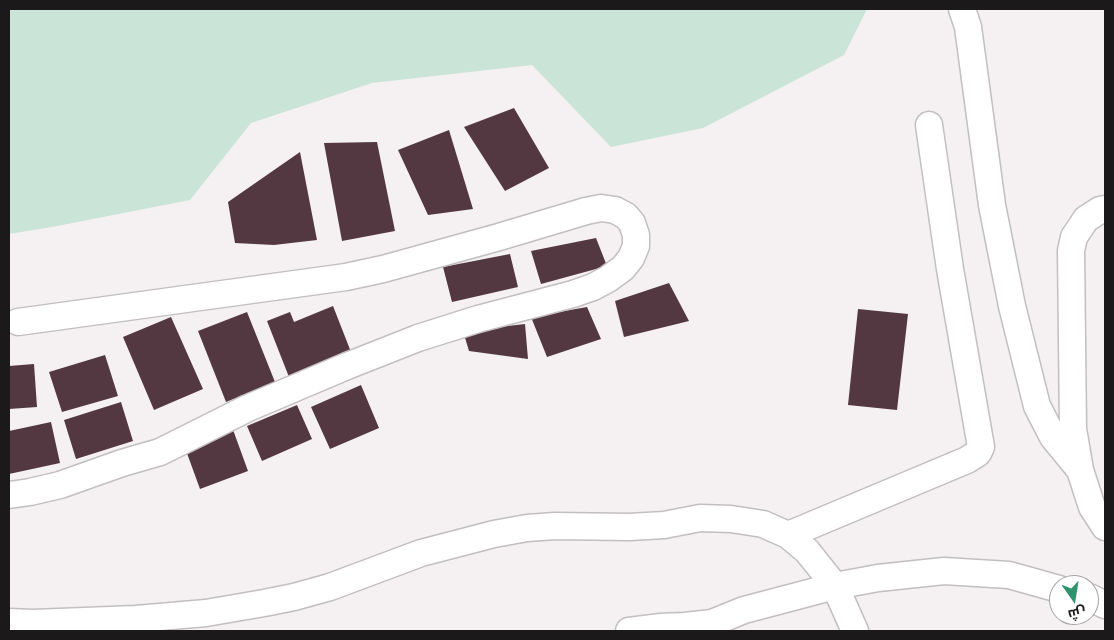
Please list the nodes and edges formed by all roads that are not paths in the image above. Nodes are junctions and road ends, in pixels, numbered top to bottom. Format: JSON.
{"nodes":[{"id":1,"x":962,"y":9,"type":"edge"},
{"id":2,"x":929,"y":125,"type":"dead end"},
{"id":3,"x":1105,"y":209,"type":"edge"},
{"id":4,"x":18,"y":322,"type":"dead end"},
{"id":5,"x":1080,"y":470,"type":"junction"},
{"id":6,"x":9,"y":495,"type":"edge"},
{"id":7,"x":1105,"y":527,"type":"edge"},
{"id":8,"x":788,"y":535,"type":"junction"},
{"id":9,"x":1049,"y":585,"type":"edge"},
{"id":10,"x":835,"y":586,"type":"junction"},
{"id":11,"x":9,"y":622,"type":"edge"},
{"id":12,"x":710,"y":627,"type":"edge"},
{"id":13,"x":629,"y":631,"type":"edge"},
{"id":14,"x":855,"y":631,"type":"edge"}],
"edges":[{"from":1,"to":5,"type":"street"},
{"from":2,"to":8,"type":"street"},
{"from":3,"to":5,"type":"street"},
{"from":4,"to":6,"type":"street"},
{"from":5,"to":7,"type":"street"},
{"from":8,"to":10,"type":"street"},
{"from":8,"to":11,"type":"street"},
{"from":9,"to":10,"type":"street"},
{"from":10,"to":12,"type":"street"},
{"from":10,"to":14,"type":"street"},
{"from":12,"to":13,"type":"street"}]}
